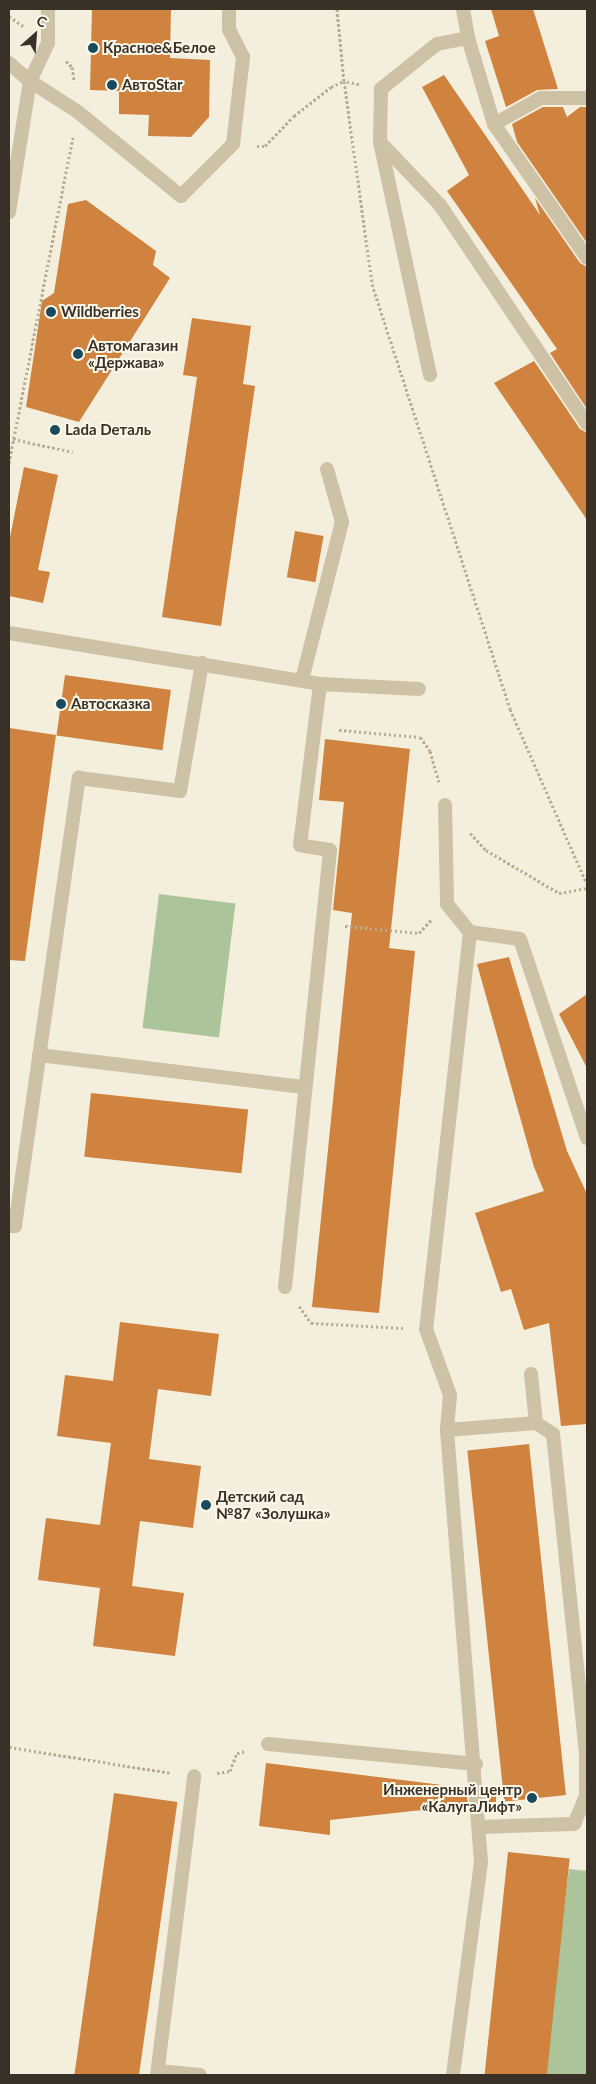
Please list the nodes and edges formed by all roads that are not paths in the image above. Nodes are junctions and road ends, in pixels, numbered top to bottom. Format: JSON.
{"nodes":[{"id":1,"x":48,"y":9,"type":"edge"},
{"id":2,"x":229,"y":9,"type":"edge"},
{"id":3,"x":463,"y":9,"type":"edge"},
{"id":4,"x":468,"y":38,"type":"junction"},
{"id":5,"x":9,"y":64,"type":"edge"},
{"id":6,"x":30,"y":81,"type":"junction"},
{"id":7,"x":587,"y":98,"type":"edge"},
{"id":8,"x":494,"y":124,"type":"junction"},
{"id":9,"x":380,"y":142,"type":"junction"},
{"id":10,"x":9,"y":212,"type":"edge"},
{"id":11,"x":587,"y":258,"type":"edge"},
{"id":12,"x":430,"y":375,"type":"dead end"},
{"id":13,"x":587,"y":424,"type":"edge"},
{"id":14,"x":327,"y":469,"type":"dead end"},
{"id":15,"x":9,"y":633,"type":"edge"},
{"id":16,"x":202,"y":663,"type":"junction"},
{"id":17,"x":302,"y":680,"type":"junction"},
{"id":18,"x":320,"y":684,"type":"junction"},
{"id":19,"x":419,"y":689,"type":"dead end"},
{"id":20,"x":445,"y":805,"type":"road end"},
{"id":21,"x":470,"y":932,"type":"junction"},
{"id":22,"x":40,"y":1055,"type":"junction"},
{"id":23,"x":305,"y":1087,"type":"junction"},
{"id":24,"x":587,"y":1138,"type":"edge"},
{"id":25,"x":9,"y":1226,"type":"edge"},
{"id":26,"x":285,"y":1287,"type":"road end"},
{"id":27,"x":531,"y":1374,"type":"dead end"},
{"id":28,"x":536,"y":1423,"type":"junction"},
{"id":29,"x":447,"y":1430,"type":"junction"},
{"id":30,"x":268,"y":1744,"type":"road end"},
{"id":31,"x":586,"y":1753,"type":"edge"},
{"id":32,"x":476,"y":1764,"type":"junction"},
{"id":33,"x":194,"y":1776,"type":"road end"},
{"id":34,"x":480,"y":1827,"type":"junction"},
{"id":35,"x":157,"y":2073,"type":"edge"},
{"id":36,"x":200,"y":2075,"type":"edge"},
{"id":37,"x":453,"y":2075,"type":"edge"}],
"edges":[{"from":1,"to":6,"type":"street"},
{"from":2,"to":6,"type":"street"},
{"from":3,"to":4,"type":"street"},
{"from":4,"to":8,"type":"street"},
{"from":4,"to":9,"type":"street"},
{"from":5,"to":6,"type":"street"},
{"from":6,"to":10,"type":"street"},
{"from":7,"to":8,"type":"street"},
{"from":8,"to":11,"type":"street"},
{"from":9,"to":12,"type":"street"},
{"from":9,"to":13,"type":"street"},
{"from":14,"to":17,"type":"street"},
{"from":15,"to":16,"type":"street"},
{"from":16,"to":17,"type":"street"},
{"from":16,"to":22,"type":"street"},
{"from":17,"to":18,"type":"street"},
{"from":18,"to":19,"type":"street"},
{"from":18,"to":23,"type":"street"},
{"from":20,"to":21,"type":"street"},
{"from":21,"to":24,"type":"street"},
{"from":21,"to":29,"type":"street"},
{"from":22,"to":23,"type":"street"},
{"from":22,"to":25,"type":"street"},
{"from":23,"to":26,"type":"street"},
{"from":27,"to":28,"type":"street"},
{"from":28,"to":29,"type":"street"},
{"from":28,"to":31,"type":"street"},
{"from":29,"to":32,"type":"street"},
{"from":30,"to":32,"type":"street"},
{"from":31,"to":34,"type":"street"},
{"from":32,"to":34,"type":"street"},
{"from":33,"to":35,"type":"street"},
{"from":34,"to":37,"type":"street"},
{"from":35,"to":36,"type":"street"}]}
